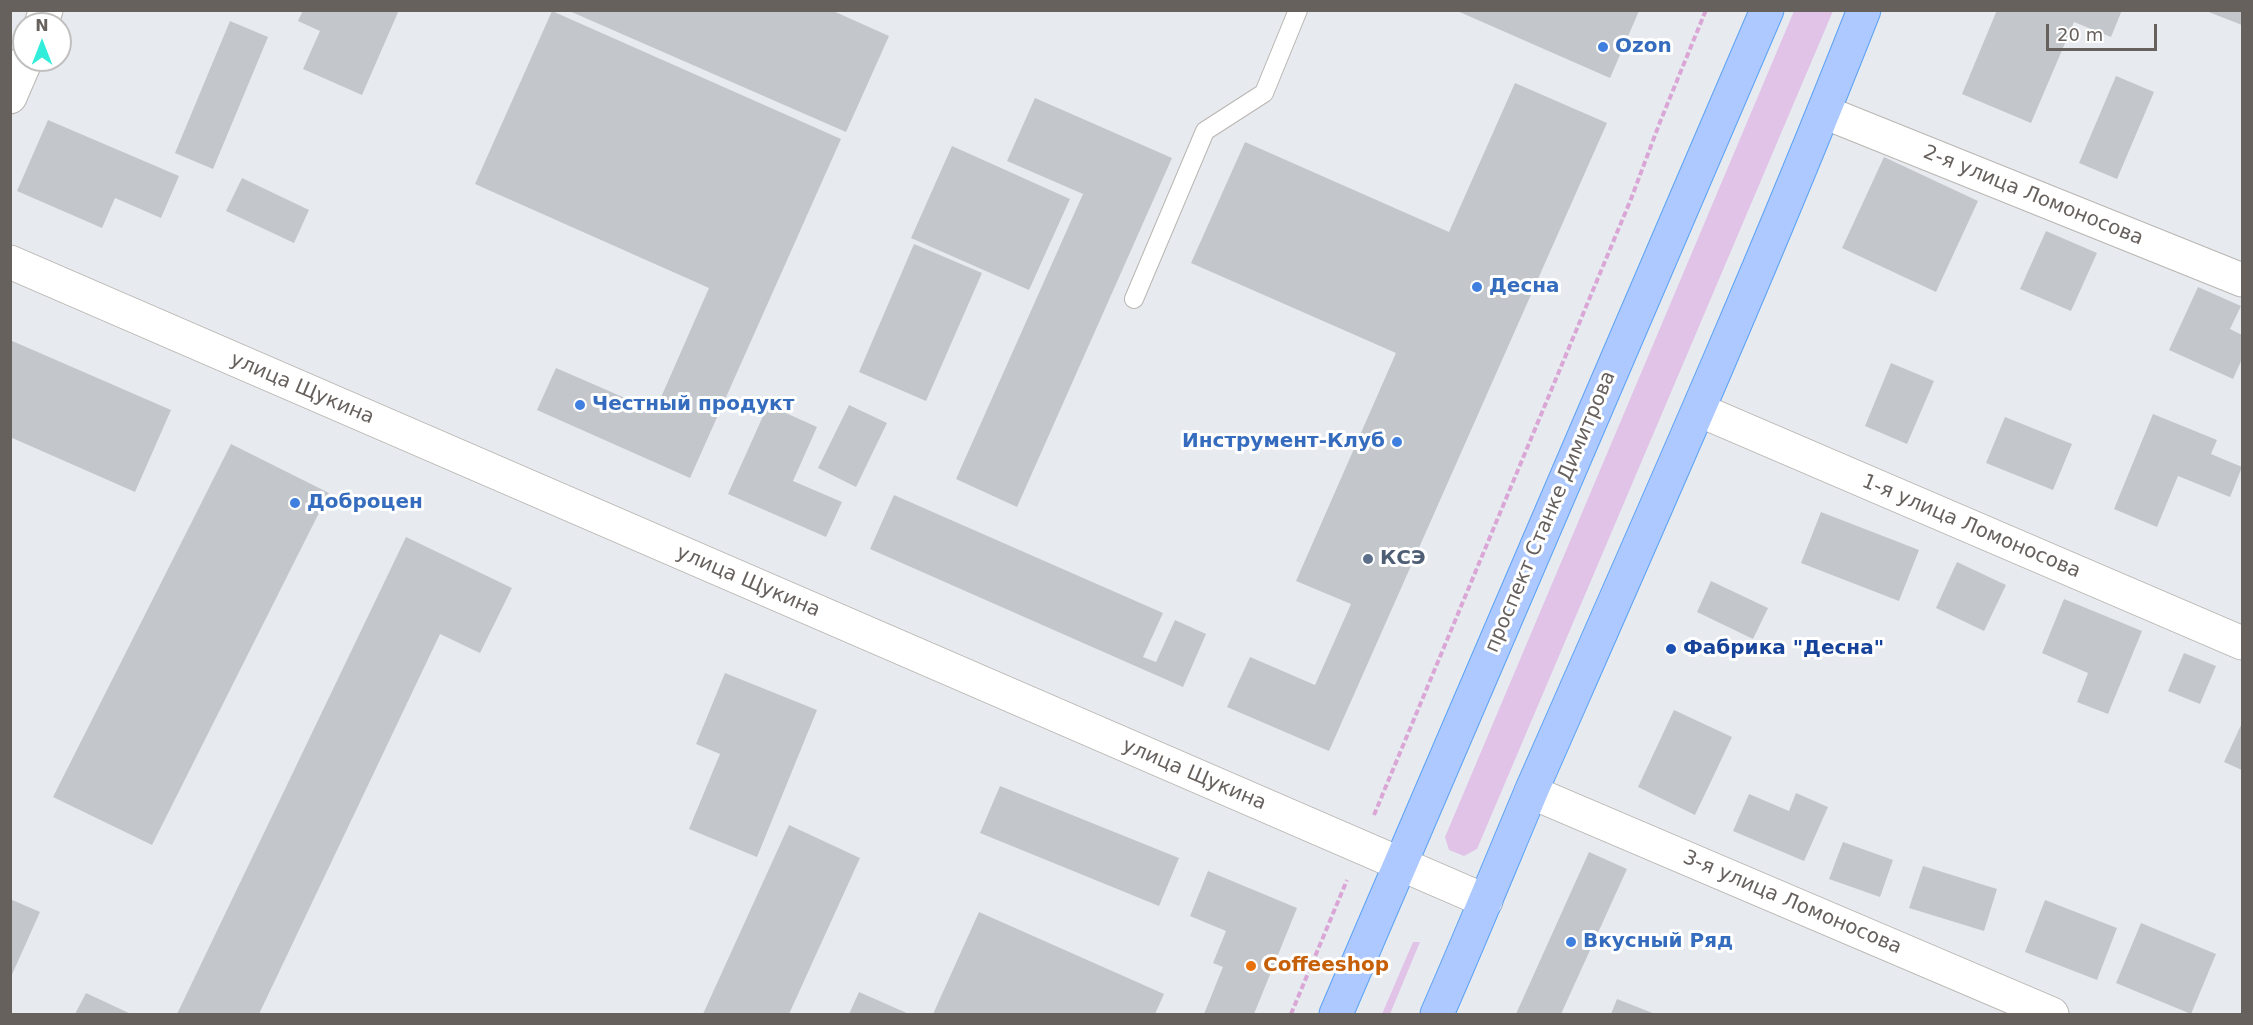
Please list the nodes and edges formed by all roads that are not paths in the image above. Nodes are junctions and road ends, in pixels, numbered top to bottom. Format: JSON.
{"nodes":[{"id":1,"x":1298,"y":10,"type":"edge"},
{"id":2,"x":1767,"y":10,"type":"edge"},
{"id":3,"x":1864,"y":10,"type":"edge"},
{"id":4,"x":21,"y":72,"type":"edge"},
{"id":5,"x":10,"y":97,"type":"edge"},
{"id":6,"x":1824,"y":112,"type":"junction"},
{"id":7,"x":10,"y":262,"type":"edge"},
{"id":8,"x":2242,"y":280,"type":"edge"},
{"id":9,"x":1134,"y":298,"type":"dead end"},
{"id":10,"x":1698,"y":410,"type":"junction"},
{"id":11,"x":2242,"y":643,"type":"edge"},
{"id":12,"x":1532,"y":792,"type":"junction"},
{"id":13,"x":1400,"y":863,"type":"junction"},
{"id":14,"x":1486,"y":901,"type":"junction"},
{"id":15,"x":1336,"y":1014,"type":"edge"},
{"id":16,"x":1437,"y":1014,"type":"edge"},
{"id":17,"x":2052,"y":1014,"type":"edge"}],
"edges":[{"from":1,"to":9,"type":"lane"},
{"from":2,"to":13,"type":"main road","name":"проспект Станке Димитрова"},
{"from":3,"to":6,"type":"main road"},
{"from":4,"to":5,"type":"street"},
{"from":6,"to":8,"type":"street","name":"2-я улица Ломоносова"},
{"from":6,"to":10,"type":"main road"},
{"from":7,"to":13,"type":"street","name":"улица Щукина"},
{"from":10,"to":11,"type":"street","name":"1-я улица Ломоносова"},
{"from":10,"to":12,"type":"main road"},
{"from":12,"to":14,"type":"main road"},
{"from":12,"to":17,"type":"street","name":"3-я улица Ломоносова"},
{"from":13,"to":14,"type":"street","name":"улица Щукина"},
{"from":13,"to":15,"type":"main road","name":"проспект Станке Димитрова"},
{"from":14,"to":16,"type":"main road"}]}
